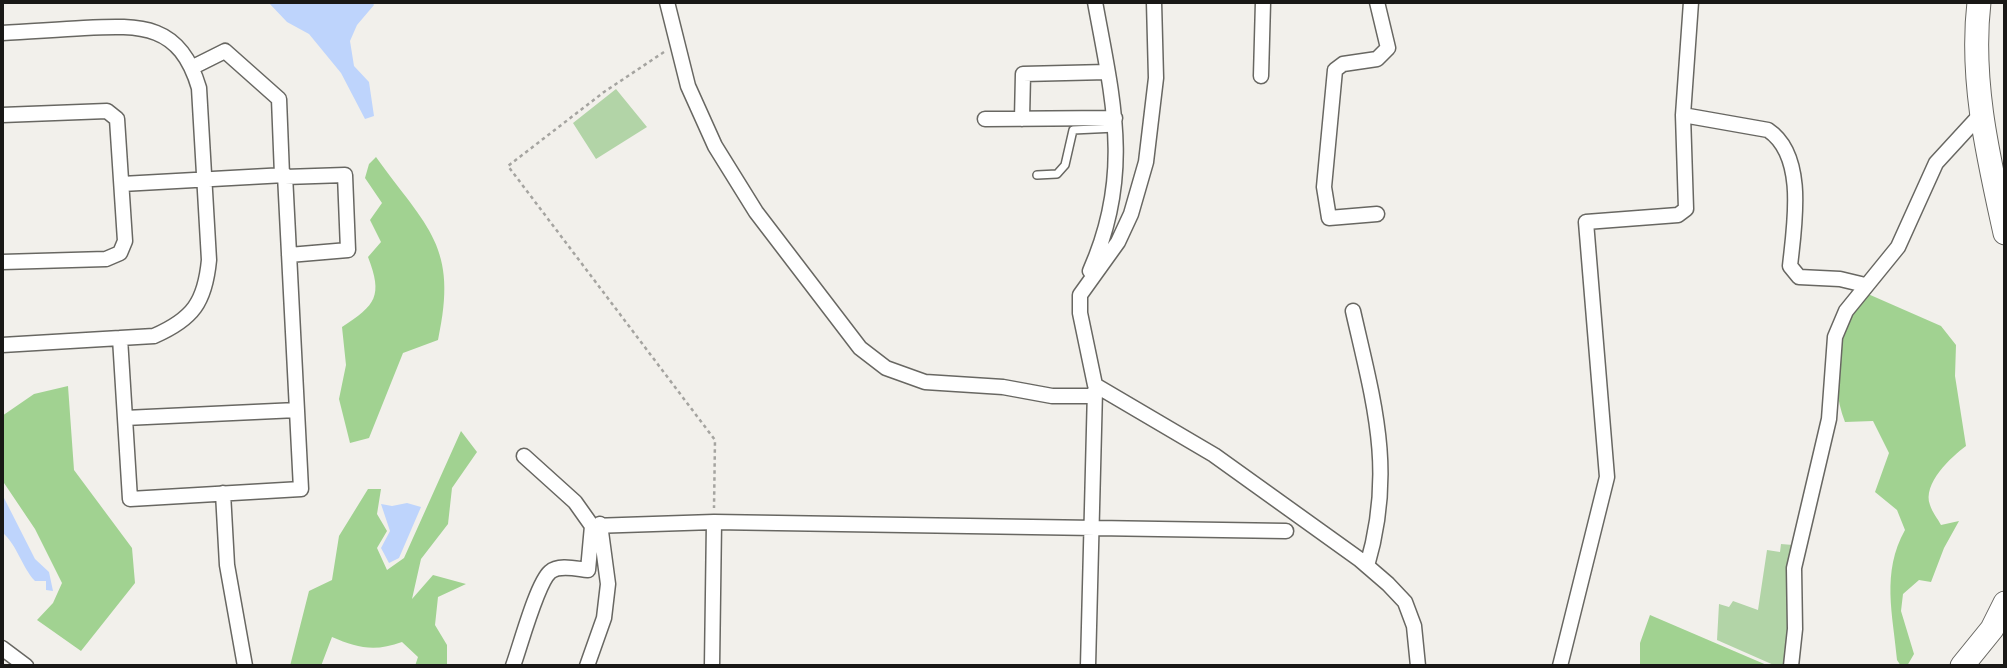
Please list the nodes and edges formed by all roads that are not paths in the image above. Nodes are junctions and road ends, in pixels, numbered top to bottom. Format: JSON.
{"nodes":[{"id":1,"x":667,"y":2,"type":"edge"},
{"id":2,"x":1095,"y":2,"type":"edge"},
{"id":3,"x":1154,"y":2,"type":"edge"},
{"id":4,"x":1263,"y":2,"type":"edge"},
{"id":5,"x":1377,"y":2,"type":"edge"},
{"id":6,"x":1691,"y":2,"type":"edge"},
{"id":7,"x":1979,"y":2,"type":"edge"},
{"id":8,"x":2,"y":33,"type":"edge"},
{"id":9,"x":193,"y":67,"type":"junction"},
{"id":10,"x":1107,"y":72,"type":"junction"},
{"id":11,"x":1261,"y":76,"type":"dead end"},
{"id":12,"x":1981,"y":114,"type":"junction"},
{"id":13,"x":2,"y":115,"type":"edge"},
{"id":14,"x":1683,"y":115,"type":"junction"},
{"id":15,"x":1022,"y":118,"type":"junction"},
{"id":16,"x":985,"y":119,"type":"dead end"},
{"id":17,"x":1116,"y":123,"type":"junction"},
{"id":18,"x":1037,"y":175,"type":"dead end"},
{"id":19,"x":283,"y":176,"type":"junction"},
{"id":20,"x":204,"y":178,"type":"junction"},
{"id":21,"x":122,"y":184,"type":"junction"},
{"id":22,"x":1377,"y":214,"type":"dead end"},
{"id":23,"x":2005,"y":233,"type":"edge"},
{"id":24,"x":289,"y":255,"type":"junction"},
{"id":25,"x":2,"y":262,"type":"edge"},
{"id":26,"x":1865,"y":285,"type":"junction"},
{"id":27,"x":1080,"y":295,"type":"junction"},
{"id":28,"x":1353,"y":311,"type":"dead end"},
{"id":29,"x":120,"y":338,"type":"junction"},
{"id":30,"x":2,"y":345,"type":"edge"},
{"id":31,"x":1095,"y":391,"type":"junction"},
{"id":32,"x":297,"y":410,"type":"junction"},
{"id":33,"x":125,"y":418,"type":"junction"},
{"id":34,"x":524,"y":456,"type":"dead end"},
{"id":35,"x":223,"y":494,"type":"junction"},
{"id":36,"x":713,"y":522,"type":"junction"},
{"id":37,"x":596,"y":525,"type":"junction"},
{"id":38,"x":1090,"y":528,"type":"junction"},
{"id":39,"x":1286,"y":531,"type":"dead end"},
{"id":40,"x":1367,"y":566,"type":"junction"},
{"id":41,"x":2005,"y":603,"type":"edge"},
{"id":42,"x":2,"y":648,"type":"edge"},
{"id":43,"x":26,"y":666,"type":"edge"},
{"id":44,"x":245,"y":666,"type":"edge"},
{"id":45,"x":513,"y":666,"type":"edge"},
{"id":46,"x":587,"y":666,"type":"edge"},
{"id":47,"x":712,"y":666,"type":"edge"},
{"id":48,"x":1088,"y":666,"type":"edge"},
{"id":49,"x":1418,"y":666,"type":"edge"},
{"id":50,"x":1560,"y":666,"type":"edge"},
{"id":51,"x":1791,"y":666,"type":"edge"},
{"id":52,"x":1962,"y":666,"type":"edge"}],
"edges":[{"from":1,"to":31,"type":"street"},
{"from":2,"to":10,"type":"street"},
{"from":3,"to":27,"type":"street"},
{"from":4,"to":11,"type":"street"},
{"from":5,"to":22,"type":"street"},
{"from":6,"to":14,"type":"street"},
{"from":7,"to":12,"type":"main road"},
{"from":8,"to":9,"type":"street"},
{"from":9,"to":19,"type":"street"},
{"from":9,"to":20,"type":"street"},
{"from":10,"to":15,"type":"street"},
{"from":10,"to":17,"type":"street"},
{"from":12,"to":23,"type":"main road"},
{"from":12,"to":26,"type":"street"},
{"from":13,"to":21,"type":"street"},
{"from":14,"to":26,"type":"street"},
{"from":14,"to":50,"type":"street"},
{"from":15,"to":16,"type":"street"},
{"from":15,"to":17,"type":"street"},
{"from":17,"to":18,"type":"lane"},
{"from":17,"to":27,"type":"street"},
{"from":19,"to":20,"type":"street"},
{"from":19,"to":24,"type":"street"},
{"from":19,"to":24,"type":"street"},
{"from":20,"to":21,"type":"street"},
{"from":20,"to":29,"type":"street"},
{"from":21,"to":25,"type":"street"},
{"from":24,"to":32,"type":"street"},
{"from":26,"to":51,"type":"street"},
{"from":27,"to":31,"type":"street"},
{"from":28,"to":40,"type":"street"},
{"from":29,"to":30,"type":"street"},
{"from":29,"to":33,"type":"street"},
{"from":31,"to":38,"type":"street"},
{"from":31,"to":40,"type":"street"},
{"from":32,"to":33,"type":"street"},
{"from":32,"to":35,"type":"street"},
{"from":33,"to":35,"type":"street"},
{"from":34,"to":37,"type":"street"},
{"from":35,"to":44,"type":"street"},
{"from":36,"to":37,"type":"street"},
{"from":36,"to":38,"type":"street"},
{"from":36,"to":47,"type":"street"},
{"from":37,"to":45,"type":"street"},
{"from":37,"to":46,"type":"street"},
{"from":38,"to":39,"type":"street"},
{"from":38,"to":48,"type":"street"},
{"from":40,"to":49,"type":"street"},
{"from":41,"to":52,"type":"main road"},
{"from":42,"to":43,"type":"street"}]}
